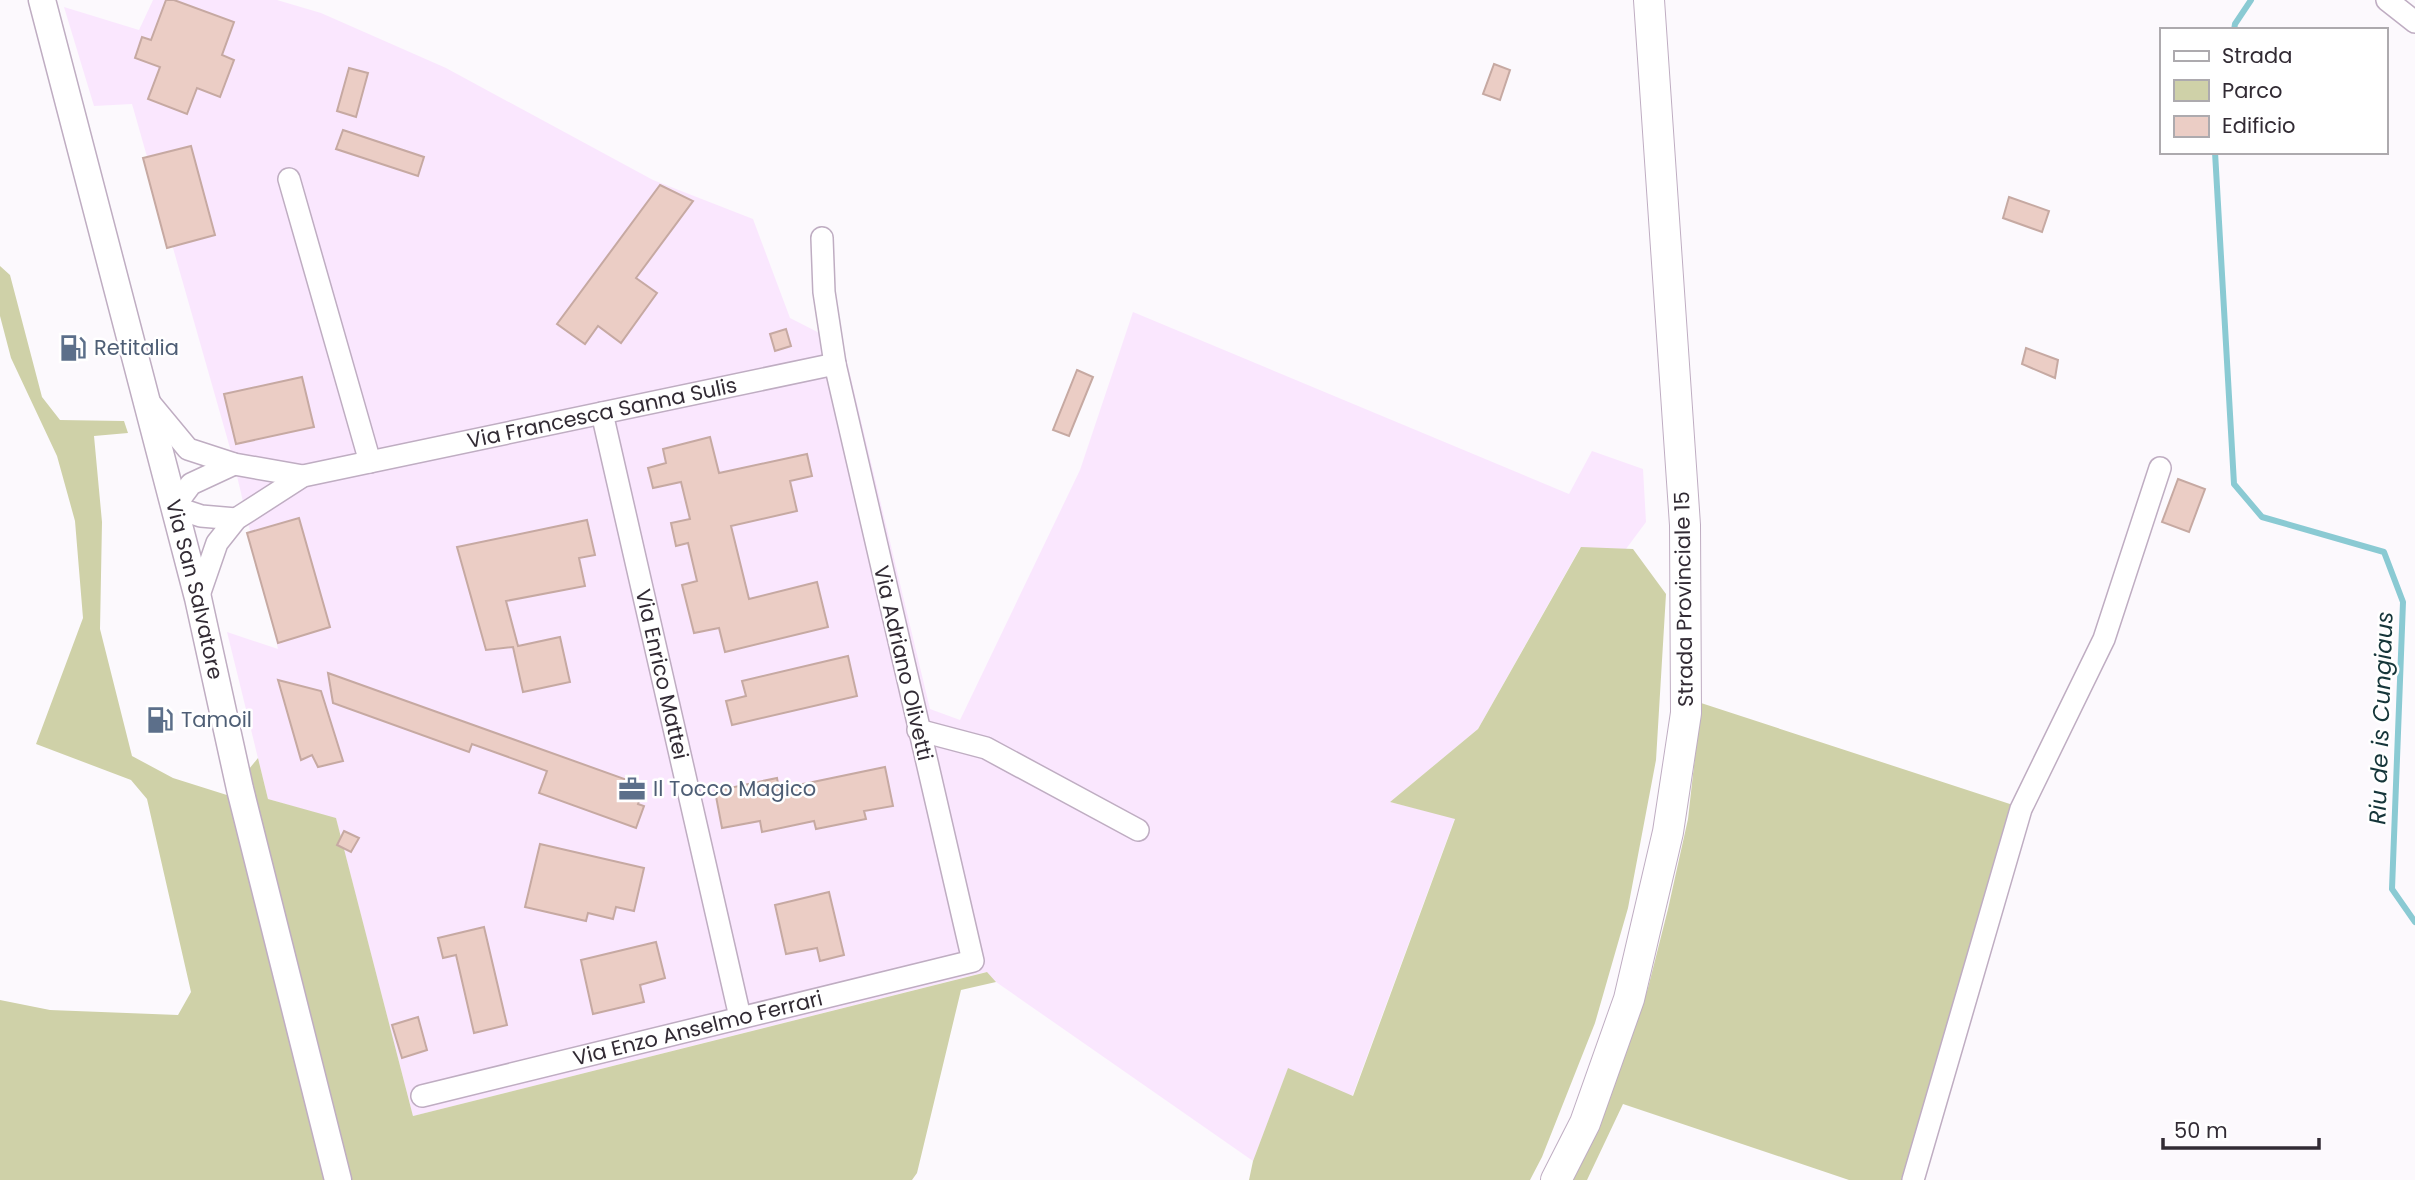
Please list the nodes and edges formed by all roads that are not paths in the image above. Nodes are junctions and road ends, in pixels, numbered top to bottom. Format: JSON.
{"nodes":[{"id":1,"x":42,"y":0,"type":"edge"},
{"id":2,"x":1649,"y":0,"type":"edge"},
{"id":3,"x":2387,"y":0,"type":"edge"},
{"id":4,"x":2415,"y":22,"type":"edge"},
{"id":5,"x":289,"y":179,"type":"dead end"},
{"id":6,"x":822,"y":238,"type":"dead end"},
{"id":7,"x":835,"y":364,"type":"junction"},
{"id":8,"x":145,"y":397,"type":"junction"},
{"id":9,"x":602,"y":413,"type":"junction"},
{"id":10,"x":370,"y":462,"type":"junction"},
{"id":11,"x":234,"y":464,"type":"junction"},
{"id":12,"x":2160,"y":468,"type":"dead end"},
{"id":13,"x":303,"y":476,"type":"junction"},
{"id":14,"x":174,"y":507,"type":"junction"},
{"id":15,"x":236,"y":519,"type":"junction"},
{"id":16,"x":198,"y":598,"type":"junction"},
{"id":17,"x":918,"y":730,"type":"junction"},
{"id":18,"x":1138,"y":830,"type":"dead end"},
{"id":19,"x":973,"y":961,"type":"joint"},
{"id":20,"x":740,"y":1017,"type":"junction"},
{"id":21,"x":422,"y":1096,"type":"dead end"},
{"id":22,"x":338,"y":1180,"type":"edge"},
{"id":23,"x":1556,"y":1180,"type":"edge"},
{"id":24,"x":1913,"y":1180,"type":"edge"}],
"edges":[{"from":1,"to":8,"type":"street","name":"Via San Salvatore"},
{"from":2,"to":23,"type":"main road","name":"Strada Provinciale 15"},
{"from":3,"to":4,"type":"street"},
{"from":5,"to":10,"type":"street"},
{"from":6,"to":7,"type":"street","name":"Via Adriano Olivetti"},
{"from":7,"to":9,"type":"street","name":"Via Francesca Sanna Sulis"},
{"from":7,"to":17,"type":"street","name":"Via Adriano Olivetti"},
{"from":8,"to":11,"type":"street","name":"Via Francesca Sanna Sulis"},
{"from":8,"to":14,"type":"street","name":"Via San Salvatore"},
{"from":9,"to":10,"type":"street","name":"Via Francesca Sanna Sulis"},
{"from":9,"to":20,"type":"street","name":"Via Enrico Mattei"},
{"from":10,"to":13,"type":"street","name":"Via Francesca Sanna Sulis"},
{"from":11,"to":13,"type":"street","name":"Via Francesca Sanna Sulis"},
{"from":11,"to":14,"type":"street"},
{"from":12,"to":24,"type":"street"},
{"from":13,"to":15,"type":"street","name":"Via Francesca Sanna Sulis"},
{"from":14,"to":15,"type":"street"},
{"from":14,"to":16,"type":"street","name":"Via San Salvatore"},
{"from":15,"to":16,"type":"street","name":"Via Francesca Sanna Sulis"},
{"from":16,"to":22,"type":"street","name":"Via San Salvatore"},
{"from":17,"to":18,"type":"street"},
{"from":17,"to":19,"type":"street","name":"Via Adriano Olivetti"},
{"from":19,"to":20,"type":"street","name":"Via Enzo Anselmo Ferrari"},
{"from":20,"to":21,"type":"street","name":"Via Enzo Anselmo Ferrari"}]}
